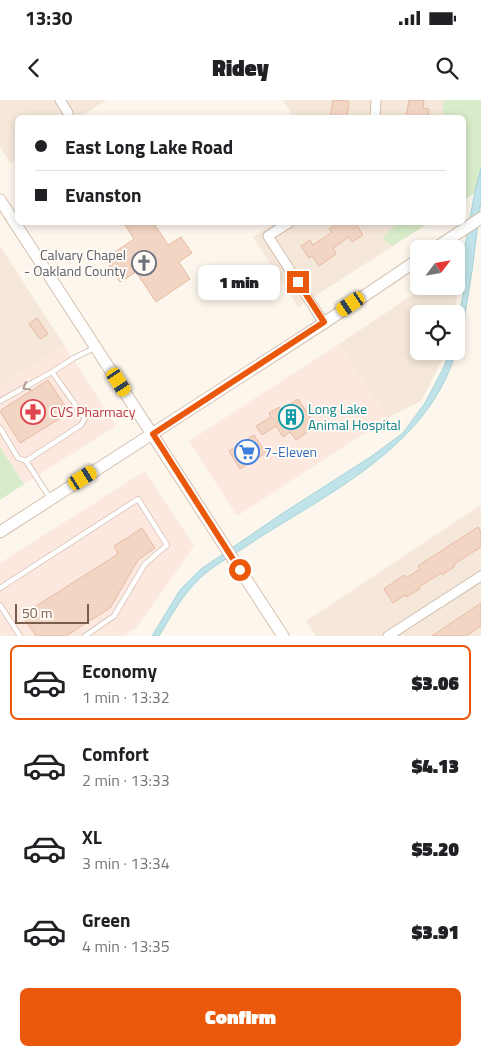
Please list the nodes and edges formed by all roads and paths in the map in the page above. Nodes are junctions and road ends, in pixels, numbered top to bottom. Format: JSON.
{"nodes":[{"id":1,"x":60,"y":100,"type":"edge"},
{"id":2,"x":376,"y":100,"type":"edge"},
{"id":3,"x":68,"y":113,"type":"dead end"},
{"id":4,"x":375,"y":115,"type":"edge"},
{"id":5,"x":0,"y":200,"type":"edge"},
{"id":6,"x":481,"y":218,"type":"edge"},
{"id":7,"x":15,"y":223,"type":"edge"},
{"id":8,"x":16,"y":225,"type":"edge"},
{"id":9,"x":285,"y":225,"type":"edge"},
{"id":10,"x":447,"y":240,"type":"edge"},
{"id":11,"x":410,"y":265,"type":"edge"},
{"id":12,"x":324,"y":322,"type":"junction"},
{"id":13,"x":96,"y":347,"type":"junction"},
{"id":14,"x":52,"y":372,"type":"junction"},
{"id":15,"x":0,"y":401,"type":"edge"},
{"id":16,"x":0,"y":428,"type":"edge"},
{"id":17,"x":153,"y":434,"type":"junction"},
{"id":18,"x":26,"y":461,"type":"junction"},
{"id":19,"x":50,"y":499,"type":"junction"},
{"id":20,"x":0,"y":532,"type":"edge"},
{"id":21,"x":481,"y":576,"type":"edge"},
{"id":22,"x":0,"y":588,"type":"edge"},
{"id":23,"x":0,"y":605,"type":"edge"},
{"id":24,"x":20,"y":636,"type":"edge"},
{"id":25,"x":85,"y":636,"type":"edge"},
{"id":26,"x":283,"y":636,"type":"edge"},
{"id":27,"x":388,"y":636,"type":"edge"}],
"edges":[{"from":1,"to":3,"type":"street"},
{"from":2,"to":4,"type":"street"},
{"from":5,"to":7,"type":"main road"},
{"from":6,"to":10,"type":"main road"},
{"from":8,"to":13,"type":"main road"},
{"from":9,"to":12,"type":"street"},
{"from":11,"to":12,"type":"main road"},
{"from":12,"to":17,"type":"main road"},
{"from":13,"to":14,"type":"lane"},
{"from":13,"to":17,"type":"main road"},
{"from":14,"to":15,"type":"lane","one_way":true},
{"from":14,"to":18,"type":"lane"},
{"from":16,"to":18,"type":"lane"},
{"from":17,"to":19,"type":"main road"},
{"from":17,"to":26,"type":"main road"},
{"from":18,"to":19,"type":"lane"},
{"from":19,"to":20,"type":"main road"},
{"from":21,"to":27,"type":"street"},
{"from":22,"to":25,"type":"lane"},
{"from":23,"to":24,"type":"lane"}]}
